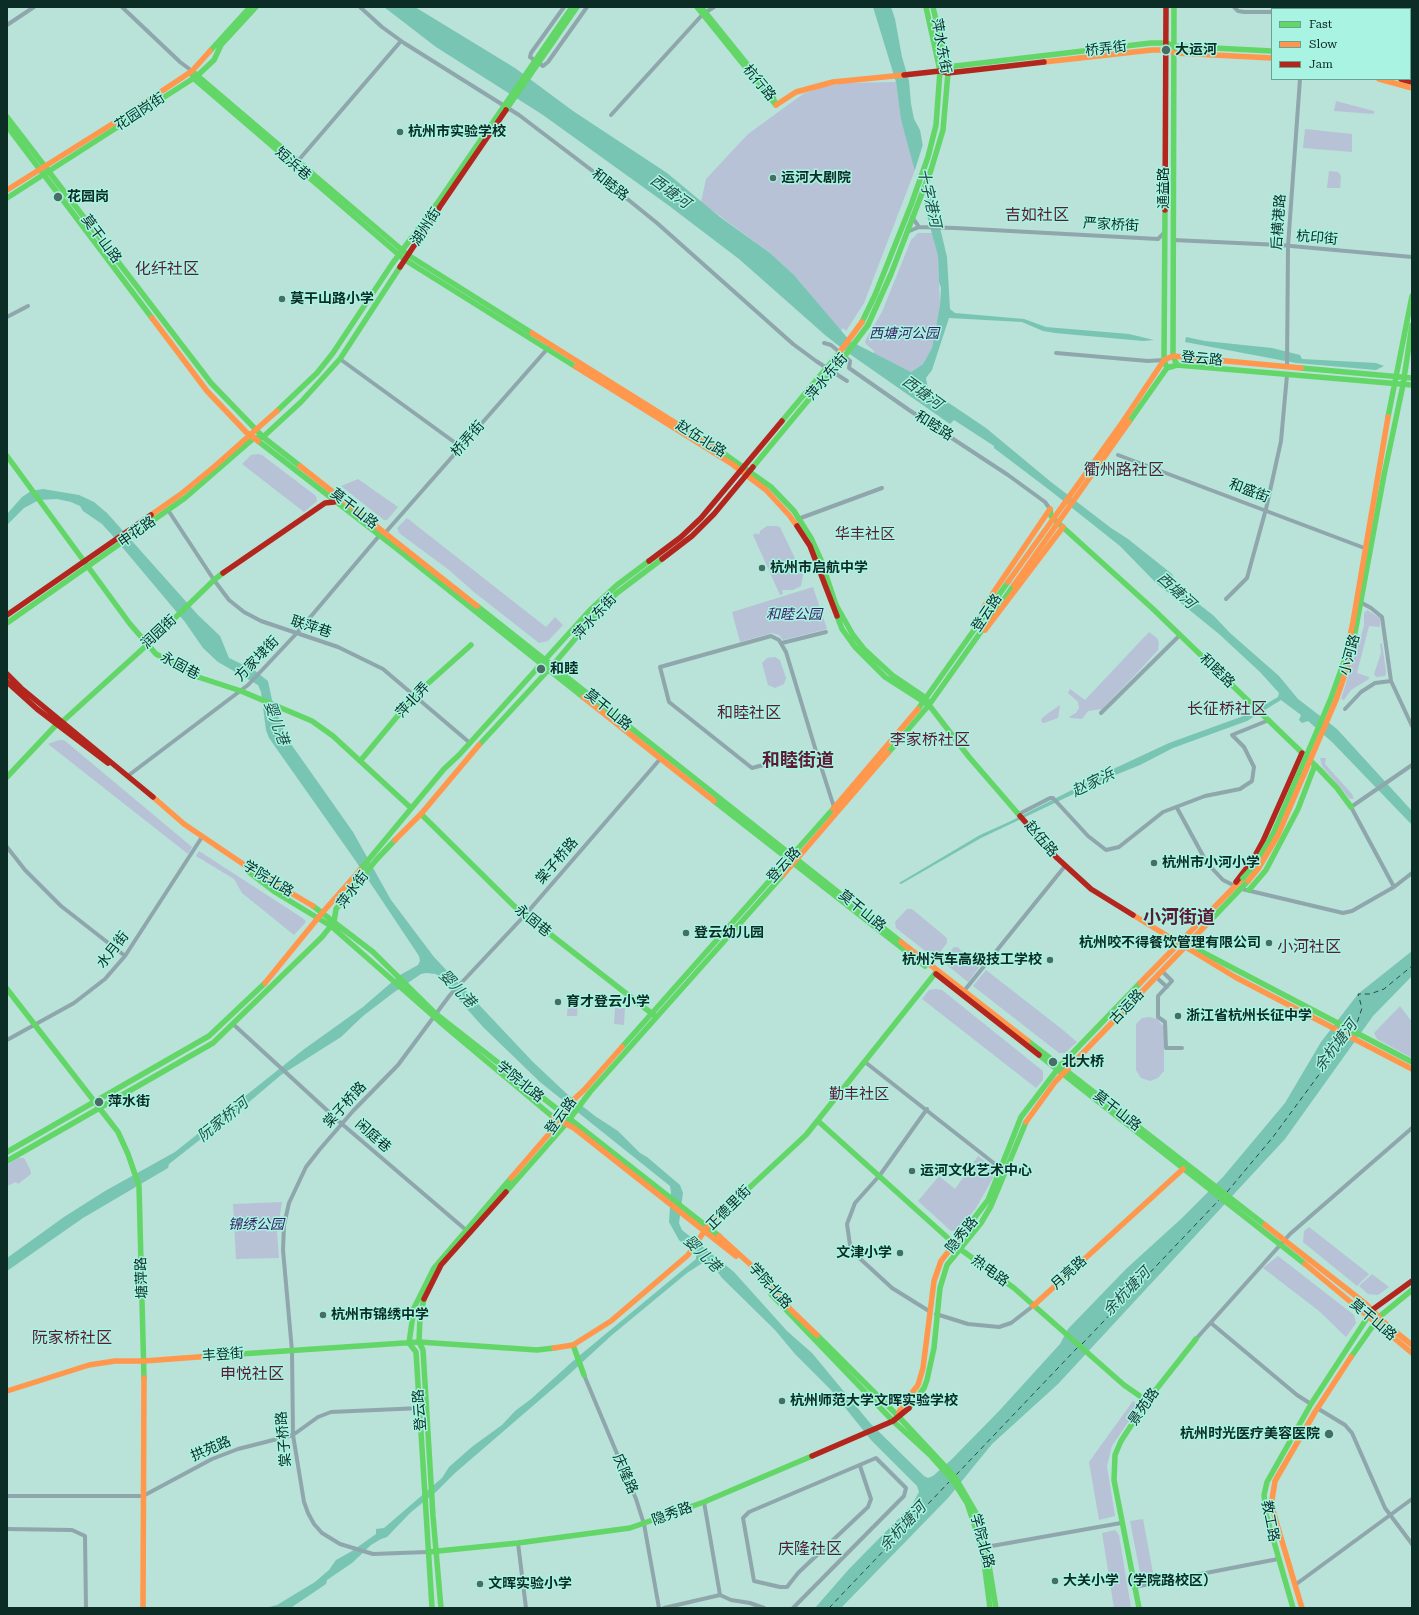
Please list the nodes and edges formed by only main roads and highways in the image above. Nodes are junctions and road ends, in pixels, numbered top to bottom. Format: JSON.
{"nodes":[{"id":1,"x":250,"y":7,"type":"edge"},
{"id":2,"x":256,"y":7,"type":"edge"},
{"id":3,"x":572,"y":7,"type":"edge"},
{"id":4,"x":577,"y":7,"type":"edge"},
{"id":5,"x":697,"y":7,"type":"edge"},
{"id":6,"x":701,"y":7,"type":"edge"},
{"id":7,"x":926,"y":7,"type":"edge"},
{"id":8,"x":934,"y":7,"type":"edge"},
{"id":9,"x":1166,"y":7,"type":"edge"},
{"id":10,"x":1174,"y":7,"type":"edge"},
{"id":11,"x":704,"y":13,"type":"junction"},
{"id":12,"x":1166,"y":43,"type":"junction"},
{"id":13,"x":220,"y":44,"type":"junction"},
{"id":14,"x":1174,"y":46,"type":"junction"},
{"id":15,"x":1166,"y":50,"type":"junction"},
{"id":16,"x":1271,"y":51,"type":"edge"},
{"id":17,"x":1175,"y":53,"type":"junction"},
{"id":18,"x":1271,"y":58,"type":"edge"},
{"id":19,"x":948,"y":70,"type":"junction"},
{"id":20,"x":192,"y":71,"type":"junction"},
{"id":21,"x":940,"y":71,"type":"junction"},
{"id":22,"x":195,"y":77,"type":"junction"},
{"id":23,"x":1382,"y":80,"type":"edge"},
{"id":24,"x":1412,"y":88,"type":"edge"},
{"id":25,"x":776,"y":105,"type":"joint"},
{"id":26,"x":7,"y":117,"type":"edge"},
{"id":27,"x":7,"y":126,"type":"edge"},
{"id":28,"x":45,"y":165,"type":"junction"},
{"id":29,"x":49,"y":171,"type":"junction"},
{"id":30,"x":42,"y":172,"type":"junction"},
{"id":31,"x":7,"y":190,"type":"edge"},
{"id":32,"x":7,"y":198,"type":"edge"},
{"id":33,"x":438,"y":206,"type":"junction"},
{"id":34,"x":913,"y":206,"type":"junction"},
{"id":35,"x":400,"y":253,"type":"junction"},
{"id":36,"x":406,"y":258,"type":"junction"},
{"id":37,"x":1412,"y":296,"type":"edge"},
{"id":38,"x":1412,"y":325,"type":"edge"},
{"id":39,"x":1174,"y":356,"type":"junction"},
{"id":40,"x":1164,"y":360,"type":"junction"},
{"id":41,"x":1177,"y":365,"type":"junction"},
{"id":42,"x":1167,"y":368,"type":"junction"},
{"id":43,"x":1395,"y":376,"type":"junction"},
{"id":44,"x":1404,"y":377,"type":"junction"},
{"id":45,"x":1412,"y":378,"type":"edge"},
{"id":46,"x":1394,"y":384,"type":"junction"},
{"id":47,"x":1403,"y":385,"type":"junction"},
{"id":48,"x":1412,"y":385,"type":"edge"},
{"id":49,"x":1126,"y":421,"type":"junction"},
{"id":50,"x":255,"y":429,"type":"junction"},
{"id":51,"x":251,"y":436,"type":"junction"},
{"id":52,"x":263,"y":437,"type":"junction"},
{"id":53,"x":7,"y":456,"type":"edge"},
{"id":54,"x":741,"y":468,"type":"junction"},
{"id":55,"x":748,"y":473,"type":"junction"},
{"id":56,"x":325,"y":494,"type":"junction"},
{"id":57,"x":334,"y":502,"type":"junction"},
{"id":58,"x":325,"y":503,"type":"junction"},
{"id":59,"x":1063,"y":527,"type":"junction"},
{"id":60,"x":130,"y":532,"type":"junction"},
{"id":61,"x":382,"y":534,"type":"junction"},
{"id":62,"x":116,"y":543,"type":"junction"},
{"id":63,"x":1368,"y":549,"type":"junction"},
{"id":64,"x":84,"y":561,"type":"junction"},
{"id":65,"x":89,"y":566,"type":"junction"},
{"id":66,"x":7,"y":615,"type":"edge"},
{"id":67,"x":7,"y":623,"type":"edge"},
{"id":68,"x":976,"y":635,"type":"junction"},
{"id":69,"x":148,"y":644,"type":"junction"},
{"id":70,"x":471,"y":645,"type":"dead end"},
{"id":71,"x":1348,"y":659,"type":"junction"},
{"id":72,"x":546,"y":660,"type":"junction"},
{"id":73,"x":541,"y":665,"type":"junction"},
{"id":74,"x":553,"y":665,"type":"junction"},
{"id":75,"x":548,"y":671,"type":"junction"},
{"id":76,"x":7,"y":674,"type":"edge"},
{"id":77,"x":7,"y":682,"type":"edge"},
{"id":78,"x":924,"y":700,"type":"junction"},
{"id":79,"x":929,"y":705,"type":"junction"},
{"id":80,"x":60,"y":723,"type":"junction"},
{"id":81,"x":1302,"y":753,"type":"junction"},
{"id":82,"x":361,"y":760,"type":"junction"},
{"id":83,"x":1315,"y":765,"type":"junction"},
{"id":84,"x":7,"y":777,"type":"edge"},
{"id":85,"x":1351,"y":807,"type":"road end"},
{"id":86,"x":411,"y":808,"type":"junction"},
{"id":87,"x":421,"y":814,"type":"junction"},
{"id":88,"x":201,"y":839,"type":"junction"},
{"id":89,"x":375,"y":857,"type":"junction"},
{"id":90,"x":795,"y":857,"type":"junction"},
{"id":91,"x":788,"y":860,"type":"junction"},
{"id":92,"x":793,"y":864,"type":"junction"},
{"id":93,"x":360,"y":875,"type":"junction"},
{"id":94,"x":1245,"y":880,"type":"junction"},
{"id":95,"x":1235,"y":886,"type":"junction"},
{"id":96,"x":1249,"y":890,"type":"road end"},
{"id":97,"x":320,"y":915,"type":"junction"},
{"id":98,"x":333,"y":924,"type":"junction"},
{"id":99,"x":1179,"y":943,"type":"junction"},
{"id":100,"x":1186,"y":945,"type":"junction"},
{"id":101,"x":936,"y":972,"type":"junction"},
{"id":102,"x":7,"y":989,"type":"edge"},
{"id":103,"x":651,"y":1013,"type":"junction"},
{"id":104,"x":435,"y":1016,"type":"junction"},
{"id":105,"x":656,"y":1017,"type":"junction"},
{"id":106,"x":1371,"y":1044,"type":"junction"},
{"id":107,"x":1412,"y":1062,"type":"edge"},
{"id":108,"x":1058,"y":1068,"type":"junction"},
{"id":109,"x":1412,"y":1069,"type":"edge"},
{"id":110,"x":1064,"y":1073,"type":"junction"},
{"id":111,"x":95,"y":1101,"type":"junction"},
{"id":112,"x":101,"y":1109,"type":"junction"},
{"id":113,"x":562,"y":1114,"type":"junction"},
{"id":114,"x":557,"y":1119,"type":"junction"},
{"id":115,"x":818,"y":1121,"type":"junction"},
{"id":116,"x":567,"y":1122,"type":"junction"},
{"id":117,"x":7,"y":1152,"type":"edge"},
{"id":118,"x":7,"y":1161,"type":"edge"},
{"id":119,"x":1183,"y":1170,"type":"junction"},
{"id":120,"x":1199,"y":1178,"type":"junction"},
{"id":121,"x":706,"y":1230,"type":"junction"},
{"id":122,"x":1282,"y":1243,"type":"junction"},
{"id":123,"x":955,"y":1244,"type":"junction"},
{"id":124,"x":960,"y":1249,"type":"junction"},
{"id":125,"x":1412,"y":1281,"type":"edge"},
{"id":126,"x":1412,"y":1290,"type":"edge"},
{"id":127,"x":1033,"y":1306,"type":"junction"},
{"id":128,"x":1372,"y":1310,"type":"junction"},
{"id":129,"x":1368,"y":1317,"type":"junction"},
{"id":130,"x":1379,"y":1317,"type":"junction"},
{"id":131,"x":1374,"y":1322,"type":"junction"},
{"id":132,"x":1196,"y":1339,"type":"road end"},
{"id":133,"x":419,"y":1342,"type":"junction"},
{"id":134,"x":409,"y":1343,"type":"junction"},
{"id":135,"x":573,"y":1345,"type":"junction"},
{"id":136,"x":1412,"y":1345,"type":"edge"},
{"id":137,"x":1412,"y":1353,"type":"edge"},
{"id":138,"x":144,"y":1361,"type":"junction"},
{"id":139,"x":584,"y":1375,"type":"road end"},
{"id":140,"x":7,"y":1390,"type":"edge"},
{"id":141,"x":1147,"y":1401,"type":"junction"},
{"id":142,"x":898,"y":1416,"type":"junction"},
{"id":143,"x":893,"y":1421,"type":"junction"},
{"id":144,"x":932,"y":1454,"type":"junction"},
{"id":145,"x":969,"y":1502,"type":"junction"},
{"id":146,"x":428,"y":1552,"type":"junction"},
{"id":147,"x":437,"y":1552,"type":"junction"},
{"id":148,"x":143,"y":1608,"type":"edge"},
{"id":149,"x":432,"y":1608,"type":"edge"},
{"id":150,"x":441,"y":1608,"type":"edge"},
{"id":151,"x":990,"y":1608,"type":"edge"},
{"id":152,"x":996,"y":1608,"type":"edge"},
{"id":153,"x":1139,"y":1608,"type":"edge"},
{"id":154,"x":1293,"y":1608,"type":"edge"},
{"id":155,"x":1302,"y":1608,"type":"edge"}],
"edges":[{"from":1,"to":13,"type":"main road","name":"花园岗街"},
{"from":2,"to":13,"type":"main road","name":"花园岗街"},
{"from":3,"to":33,"type":"main road","name":"湖州街","bridge":true},
{"from":4,"to":33,"type":"main road","name":"湖州街","bridge":true},
{"from":5,"to":11,"type":"main road","name":"杭行路"},
{"from":6,"to":11,"type":"main road","name":"杭行路"},
{"from":7,"to":21,"type":"main road","name":"萍水东街"},
{"from":8,"to":19,"type":"main road","name":"萍水东街"},
{"from":9,"to":12,"type":"main road","name":"通益路"},
{"from":10,"to":14,"type":"main road","name":"通益路"},
{"from":11,"to":25,"type":"main road","name":"杭行路"},
{"from":12,"to":14,"type":"main road","name":"桥弄街"},
{"from":12,"to":15,"type":"main road","name":"通益路"},
{"from":12,"to":19,"type":"main road","name":"桥弄街"},
{"from":13,"to":20,"type":"main road","name":"花园岗街"},
{"from":13,"to":22,"type":"main road","name":"花园岗街"},
{"from":14,"to":16,"type":"main road","name":"桥弄街"},
{"from":14,"to":17,"type":"main road","name":"通益路"},
{"from":15,"to":17,"type":"main road","name":"桥弄街"},
{"from":15,"to":19,"type":"main road","name":"桥弄街"},
{"from":15,"to":40,"type":"main road","name":"通益路"},
{"from":17,"to":18,"type":"main road","name":"桥弄街"},
{"from":17,"to":39,"type":"main road","name":"通益路"},
{"from":19,"to":21,"type":"main road","name":"桥弄街"},
{"from":19,"to":34,"type":"main road","name":"萍水东街"},
{"from":20,"to":22,"type":"main road"},
{"from":20,"to":28,"type":"main road","name":"花园岗街"},
{"from":21,"to":25,"type":"main road","name":"桥弄街"},
{"from":21,"to":34,"type":"main road","name":"萍水东街"},
{"from":22,"to":29,"type":"main road","name":"花园岗街"},
{"from":22,"to":35,"type":"main road","name":"短浜巷"},
{"from":23,"to":24,"type":"main road"},
{"from":26,"to":28,"type":"main road","name":"莫干山路"},
{"from":27,"to":30,"type":"main road","name":"莫干山路"},
{"from":28,"to":29,"type":"main road","name":"莫干山路"},
{"from":28,"to":30,"type":"main road","name":"花园岗街"},
{"from":29,"to":30,"type":"main road","name":"花园岗街"},
{"from":29,"to":50,"type":"main road","name":"莫干山路"},
{"from":30,"to":31,"type":"main road","name":"花园岗街"},
{"from":30,"to":32,"type":"main road","name":"花园岗街"},
{"from":30,"to":51,"type":"main road","name":"莫干山路"},
{"from":33,"to":35,"type":"main road","name":"湖州街"},
{"from":33,"to":36,"type":"main road","name":"湖州街"},
{"from":34,"to":54,"type":"main road","name":"萍水东街","bridge":true},
{"from":34,"to":55,"type":"main road","name":"萍水东街","bridge":true},
{"from":35,"to":36,"type":"main road","name":"赵伍北路"},
{"from":35,"to":50,"type":"main road","name":"湖州街"},
{"from":36,"to":52,"type":"main road","name":"湖州街"},
{"from":36,"to":54,"type":"main road","name":"赵伍北路"},
{"from":37,"to":43,"type":"main road","name":"小河路"},
{"from":38,"to":44,"type":"main road","name":"小河路"},
{"from":39,"to":40,"type":"main road","name":"登云路"},
{"from":39,"to":41,"type":"main road","name":"通益路"},
{"from":39,"to":43,"type":"main road","name":"登云路"},
{"from":40,"to":42,"type":"main road","name":"通益路"},
{"from":40,"to":49,"type":"main road","name":"登云路"},
{"from":41,"to":42,"type":"main road","name":"登云路"},
{"from":41,"to":46,"type":"main road","name":"登云路"},
{"from":42,"to":49,"type":"main road","name":"登云路"},
{"from":43,"to":44,"type":"main road","name":"登云路"},
{"from":43,"to":46,"type":"main road","name":"小河路"},
{"from":44,"to":45,"type":"main road","name":"登云路"},
{"from":44,"to":47,"type":"main road","name":"小河路"},
{"from":46,"to":47,"type":"main road","name":"登云路"},
{"from":46,"to":63,"type":"main road","name":"小河路"},
{"from":47,"to":48,"type":"main road","name":"登云路"},
{"from":47,"to":63,"type":"main road","name":"小河路"},
{"from":49,"to":68,"type":"main road","name":"登云路","bridge":true},
{"from":49,"to":68,"type":"main road","name":"登云路","bridge":true},
{"from":50,"to":51,"type":"main road","name":"申花路"},
{"from":50,"to":52,"type":"main road","name":"莫干山路"},
{"from":51,"to":52,"type":"main road"},
{"from":51,"to":56,"type":"main road","name":"莫干山路"},
{"from":51,"to":60,"type":"main road","name":"申花路"},
{"from":51,"to":60,"type":"main road","name":"申花路"},
{"from":52,"to":61,"type":"main road","name":"莫干山路"},
{"from":53,"to":64,"type":"main road","name":"永固巷"},
{"from":54,"to":55,"type":"main road","name":"赵伍北路"},
{"from":54,"to":72,"type":"main road","name":"萍水东街"},
{"from":55,"to":74,"type":"main road","name":"萍水东街"},
{"from":55,"to":78,"type":"main road","name":"赵伍北路"},
{"from":55,"to":78,"type":"main road","name":"赵伍北路"},
{"from":56,"to":57,"type":"main road","name":"莫干山路"},
{"from":56,"to":58,"type":"main road"},
{"from":57,"to":58,"type":"main road","name":"润园街"},
{"from":57,"to":61,"type":"main road","name":"莫干山路"},
{"from":58,"to":69,"type":"main road","name":"润园街"},
{"from":59,"to":68,"type":"main road"},
{"from":59,"to":68,"type":"main road","name":"和睦路"},
{"from":59,"to":81,"type":"main road","name":"和睦路"},
{"from":60,"to":62,"type":"main road","name":"申花路"},
{"from":61,"to":72,"type":"main road","name":"莫干山路"},
{"from":61,"to":73,"type":"main road","name":"莫干山路"},
{"from":62,"to":64,"type":"main road","name":"申花路"},
{"from":62,"to":65,"type":"main road","name":"申花路"},
{"from":63,"to":71,"type":"main road","name":"小河路"},
{"from":63,"to":71,"type":"main road","name":"小河路"},
{"from":64,"to":65,"type":"main road","name":"永固巷"},
{"from":64,"to":66,"type":"main road","name":"申花路"},
{"from":65,"to":67,"type":"main road","name":"申花路"},
{"from":65,"to":69,"type":"main road","name":"永固巷"},
{"from":68,"to":78,"type":"main road","name":"登云路"},
{"from":68,"to":79,"type":"main road","name":"登云路"},
{"from":69,"to":80,"type":"main road","name":"润园街"},
{"from":69,"to":82,"type":"main road","name":"永固巷"},
{"from":70,"to":82,"type":"main road","name":"萍北弄"},
{"from":71,"to":94,"type":"main road","name":"小河路","bridge":true},
{"from":72,"to":73,"type":"main road","name":"萍水街"},
{"from":72,"to":74,"type":"main road","name":"莫干山路"},
{"from":73,"to":75,"type":"main road","name":"莫干山路"},
{"from":73,"to":86,"type":"main road","name":"萍水街"},
{"from":74,"to":75,"type":"main road","name":"萍水街"},
{"from":74,"to":90,"type":"main road","name":"莫干山路"},
{"from":75,"to":87,"type":"main road","name":"萍水街"},
{"from":75,"to":91,"type":"main road","name":"莫干山路"},
{"from":76,"to":80,"type":"main road","name":"学院北路"},
{"from":77,"to":80,"type":"main road","name":"学院北路"},
{"from":78,"to":79,"type":"main road","name":"赵伍路"},
{"from":78,"to":90,"type":"main road","name":"登云路"},
{"from":79,"to":90,"type":"main road","name":"登云路"},
{"from":79,"to":99,"type":"main road","name":"赵伍路"},
{"from":80,"to":84,"type":"main road","name":"润园街"},
{"from":80,"to":88,"type":"main road","name":"学院北路"},
{"from":80,"to":88,"type":"main road","name":"学院北路"},
{"from":81,"to":83,"type":"main road","name":"和睦路"},
{"from":81,"to":95,"type":"main road"},
{"from":82,"to":86,"type":"main road","name":"永固巷"},
{"from":83,"to":85,"type":"main road","name":"和睦路"},
{"from":83,"to":96,"type":"main road"},
{"from":86,"to":89,"type":"main road","name":"萍水街"},
{"from":87,"to":89,"type":"main road","name":"萍水街"},
{"from":87,"to":103,"type":"main road","name":"永固巷"},
{"from":88,"to":97,"type":"main road","name":"学院北路"},
{"from":89,"to":93,"type":"main road","name":"萍水街"},
{"from":90,"to":91,"type":"main road","name":"登云路"},
{"from":90,"to":92,"type":"main road","name":"登云路"},
{"from":90,"to":101,"type":"main road","name":"莫干山路"},
{"from":91,"to":92,"type":"main road","name":"莫干山路"},
{"from":91,"to":103,"type":"main road","name":"登云路"},
{"from":92,"to":101,"type":"main road","name":"莫干山路"},
{"from":92,"to":105,"type":"main road","name":"登云路"},
{"from":93,"to":97,"type":"main road","name":"萍水街"},
{"from":93,"to":98,"type":"main road","name":"萍水街"},
{"from":94,"to":95,"type":"main road"},
{"from":94,"to":100,"type":"main road","name":"小河路"},
{"from":95,"to":99,"type":"main road","name":"古运路"},
{"from":97,"to":98,"type":"main road","name":"学院北路"},
{"from":97,"to":111,"type":"main road","name":"萍水街"},
{"from":98,"to":104,"type":"main road","name":"学院北路"},
{"from":98,"to":112,"type":"main road","name":"萍水街"},
{"from":99,"to":100,"type":"main road","name":"赵伍路"},
{"from":99,"to":108,"type":"main road","name":"古运路"},
{"from":100,"to":106,"type":"main road","name":"赵伍路"},
{"from":100,"to":110,"type":"main road","name":"古运路"},
{"from":101,"to":108,"type":"main road","name":"莫干山路"},
{"from":101,"to":108,"type":"main road","name":"莫干山路"},
{"from":101,"to":115,"type":"main road","name":"正德里街"},
{"from":102,"to":111,"type":"main road","name":"塘萍路"},
{"from":103,"to":105,"type":"main road","name":"永固巷"},
{"from":103,"to":113,"type":"main road","name":"登云路"},
{"from":104,"to":113,"type":"main road","name":"学院北路"},
{"from":104,"to":114,"type":"main road","name":"学院北路"},
{"from":105,"to":116,"type":"main road","name":"登云路"},
{"from":106,"to":107,"type":"main road"},
{"from":106,"to":109,"type":"main road"},
{"from":108,"to":110,"type":"main road","name":"莫干山路"},
{"from":108,"to":123,"type":"main road","name":"隐秀路"},
{"from":110,"to":119,"type":"main road","name":"莫干山路"},
{"from":110,"to":120,"type":"main road","name":"莫干山路"},
{"from":110,"to":124,"type":"main road","name":"隐秀路"},
{"from":111,"to":112,"type":"main road","name":"塘萍路"},
{"from":111,"to":117,"type":"main road","name":"萍水街"},
{"from":112,"to":118,"type":"main road","name":"萍水街"},
{"from":112,"to":138,"type":"main road","name":"塘萍路"},
{"from":113,"to":114,"type":"main road","name":"登云路"},
{"from":113,"to":116,"type":"main road","name":"学院北路"},
{"from":114,"to":116,"type":"main road","name":"学院北路"},
{"from":114,"to":134,"type":"main road","name":"登云路"},
{"from":115,"to":121,"type":"main road","name":"正德里街"},
{"from":115,"to":123,"type":"main road","name":"热电路"},
{"from":116,"to":121,"type":"main road","name":"学院北路"},
{"from":116,"to":133,"type":"main road","name":"登云路"},
{"from":119,"to":120,"type":"main road","name":"莫干山路"},
{"from":119,"to":127,"type":"main road","name":"月亮路"},
{"from":120,"to":122,"type":"main road","name":"莫干山路"},
{"from":121,"to":135,"type":"main road","name":"正德里街"},
{"from":121,"to":142,"type":"main road","name":"学院北路"},
{"from":121,"to":143,"type":"main road","name":"学院北路"},
{"from":122,"to":128,"type":"main road","name":"莫干山路"},
{"from":122,"to":129,"type":"main road","name":"莫干山路"},
{"from":123,"to":124,"type":"main road","name":"热电路"},
{"from":123,"to":142,"type":"main road","name":"隐秀路"},
{"from":124,"to":127,"type":"main road","name":"热电路"},
{"from":124,"to":142,"type":"main road","name":"隐秀路"},
{"from":125,"to":128,"type":"main road"},
{"from":126,"to":130,"type":"main road","name":"教工路"},
{"from":127,"to":141,"type":"main road","name":"热电路"},
{"from":128,"to":129,"type":"main road","name":"教工路"},
{"from":128,"to":130,"type":"main road","name":"莫干山路"},
{"from":129,"to":131,"type":"main road","name":"莫干山路"},
{"from":129,"to":154,"type":"main road","name":"教工路"},
{"from":130,"to":131,"type":"main road","name":"教工路"},
{"from":130,"to":136,"type":"main road","name":"莫干山路"},
{"from":131,"to":137,"type":"main road","name":"莫干山路"},
{"from":131,"to":155,"type":"main road","name":"教工路"},
{"from":132,"to":141,"type":"main road","name":"景苑路"},
{"from":133,"to":134,"type":"main road","name":"丰登街"},
{"from":133,"to":135,"type":"main road","name":"正德里街"},
{"from":133,"to":147,"type":"main road","name":"登云路"},
{"from":134,"to":138,"type":"main road","name":"丰登街"},
{"from":134,"to":146,"type":"main road","name":"登云路"},
{"from":135,"to":139,"type":"main road","name":"庆隆路"},
{"from":138,"to":140,"type":"main road","name":"丰登街"},
{"from":138,"to":148,"type":"main road","name":"塘萍路"},
{"from":141,"to":153,"type":"main road","name":"景苑路"},
{"from":142,"to":143,"type":"main road","name":"隐秀路"},
{"from":142,"to":144,"type":"main road","name":"学院北路"},
{"from":143,"to":144,"type":"main road","name":"学院北路"},
{"from":143,"to":147,"type":"main road","name":"隐秀路"},
{"from":144,"to":145,"type":"main road","name":"学院北路"},
{"from":145,"to":151,"type":"main road","name":"学院北路"},
{"from":145,"to":152,"type":"main road","name":"学院北路"},
{"from":146,"to":147,"type":"main road","name":"隐秀路"},
{"from":146,"to":149,"type":"main road","name":"登云路"},
{"from":147,"to":150,"type":"main road","name":"登云路"}]}
